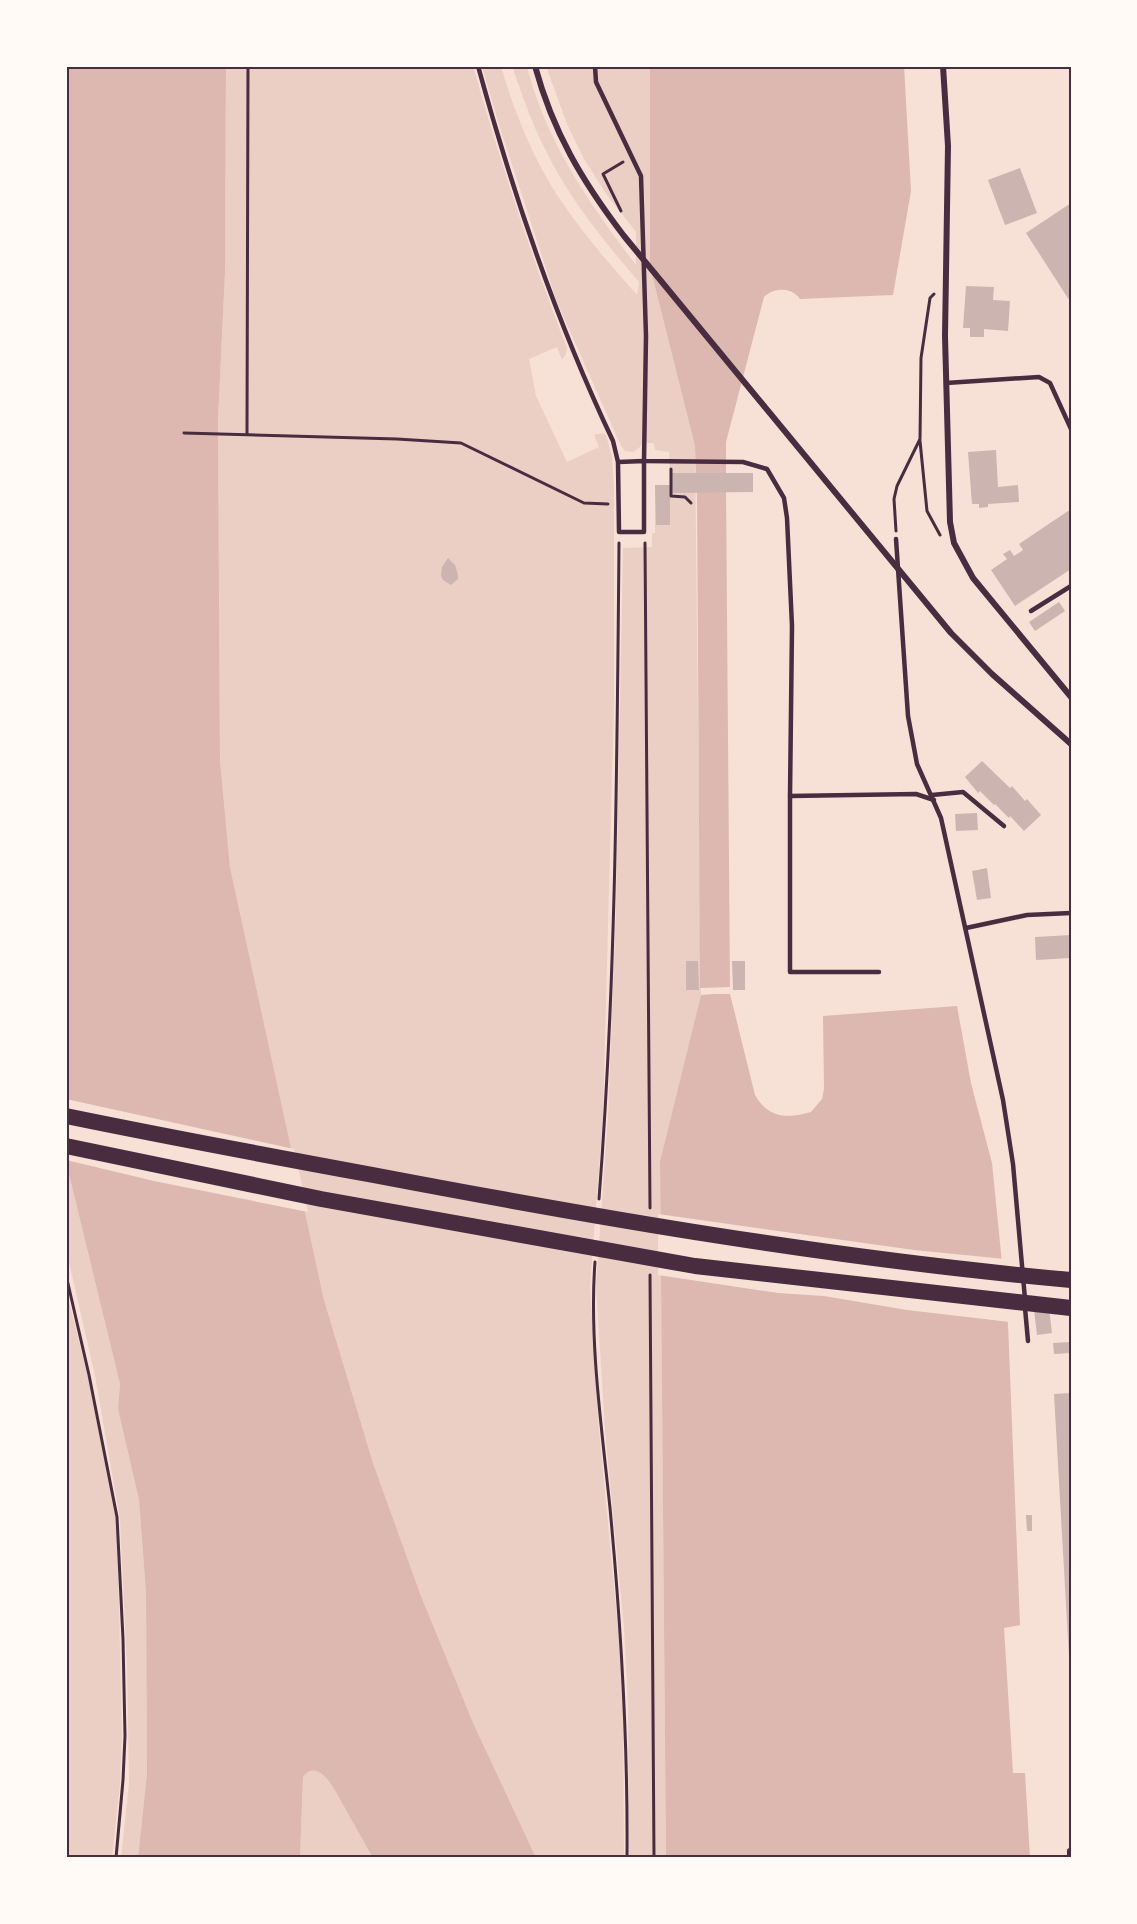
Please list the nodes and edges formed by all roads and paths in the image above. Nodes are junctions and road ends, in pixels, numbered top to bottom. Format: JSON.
{"nodes":[{"id":1,"x":248,"y":66,"type":"edge"},
{"id":2,"x":478,"y":66,"type":"edge"},
{"id":3,"x":535,"y":66,"type":"edge"},
{"id":4,"x":595,"y":66,"type":"edge"},
{"id":5,"x":943,"y":66,"type":"edge"},
{"id":6,"x":632,"y":157,"type":"junction"},
{"id":7,"x":603,"y":174,"type":"dead end"},
{"id":8,"x":946,"y":291,"type":"junction"},
{"id":9,"x":946,"y":383,"type":"junction"},
{"id":10,"x":1071,"y":429,"type":"edge"},
{"id":11,"x":184,"y":433,"type":"dead end"},
{"id":12,"x":247,"y":434,"type":"junction"},
{"id":13,"x":920,"y":439,"type":"junction"},
{"id":14,"x":618,"y":462,"type":"junction"},
{"id":15,"x":644,"y":462,"type":"junction"},
{"id":16,"x":671,"y":462,"type":"junction"},
{"id":17,"x":691,"y":503,"type":"dead end"},
{"id":18,"x":619,"y":505,"type":"junction"},
{"id":19,"x":619,"y":532,"type":"junction"},
{"id":20,"x":644,"y":532,"type":"junction"},
{"id":21,"x":896,"y":539,"type":"joint"},
{"id":22,"x":954,"y":543,"type":"junction"},
{"id":23,"x":1071,"y":586,"type":"edge"},
{"id":24,"x":1031,"y":611,"type":"dead end"},
{"id":25,"x":1071,"y":697,"type":"edge"},
{"id":26,"x":1071,"y":744,"type":"edge"},
{"id":27,"x":790,"y":796,"type":"junction"},
{"id":28,"x":933,"y":798,"type":"junction"},
{"id":29,"x":1004,"y":826,"type":"dead end"},
{"id":30,"x":1071,"y":914,"type":"edge"},
{"id":31,"x":966,"y":928,"type":"junction"},
{"id":32,"x":879,"y":972,"type":"dead end"},
{"id":33,"x":66,"y":1116,"type":"edge"},
{"id":34,"x":66,"y":1146,"type":"edge"},
{"id":35,"x":599,"y":1200,"type":"dead end"},
{"id":36,"x":650,"y":1219,"type":"dead end"},
{"id":37,"x":595,"y":1256,"type":"dead end"},
{"id":38,"x":650,"y":1265,"type":"dead end"},
{"id":39,"x":66,"y":1275,"type":"edge"},
{"id":40,"x":1071,"y":1280,"type":"edge"},
{"id":41,"x":1071,"y":1308,"type":"edge"},
{"id":42,"x":1028,"y":1341,"type":"dead end"},
{"id":43,"x":116,"y":1858,"type":"edge"},
{"id":44,"x":627,"y":1858,"type":"edge"},
{"id":45,"x":654,"y":1858,"type":"edge"}],
"edges":[{"from":1,"to":12,"type":"path"},
{"from":2,"to":14,"type":"lane"},
{"from":3,"to":26,"type":"street"},
{"from":4,"to":6,"type":"lane"},
{"from":5,"to":8,"type":"street"},
{"from":6,"to":7,"type":"path"},
{"from":6,"to":15,"type":"lane"},
{"from":8,"to":9,"type":"street"},
{"from":8,"to":13,"type":"path"},
{"from":9,"to":10,"type":"lane"},
{"from":9,"to":22,"type":"street"},
{"from":11,"to":12,"type":"path"},
{"from":12,"to":18,"type":"path"},
{"from":13,"to":21,"type":"path"},
{"from":13,"to":22,"type":"path"},
{"from":14,"to":15,"type":"lane"},
{"from":14,"to":18,"type":"lane"},
{"from":15,"to":16,"type":"lane"},
{"from":15,"to":20,"type":"lane"},
{"from":16,"to":17,"type":"path"},
{"from":16,"to":27,"type":"lane"},
{"from":18,"to":19,"type":"lane"},
{"from":19,"to":20,"type":"lane"},
{"from":19,"to":35,"type":"path"},
{"from":20,"to":36,"type":"path"},
{"from":21,"to":28,"type":"lane"},
{"from":22,"to":25,"type":"street"},
{"from":23,"to":24,"type":"lane"},
{"from":27,"to":28,"type":"lane"},
{"from":27,"to":32,"type":"lane"},
{"from":28,"to":29,"type":"lane"},
{"from":28,"to":31,"type":"lane"},
{"from":30,"to":31,"type":"lane"},
{"from":31,"to":42,"type":"lane"},
{"from":33,"to":40,"type":"highway"},
{"from":34,"to":41,"type":"highway"},
{"from":37,"to":44,"type":"path"},
{"from":38,"to":45,"type":"path"},
{"from":39,"to":43,"type":"path"}]}
